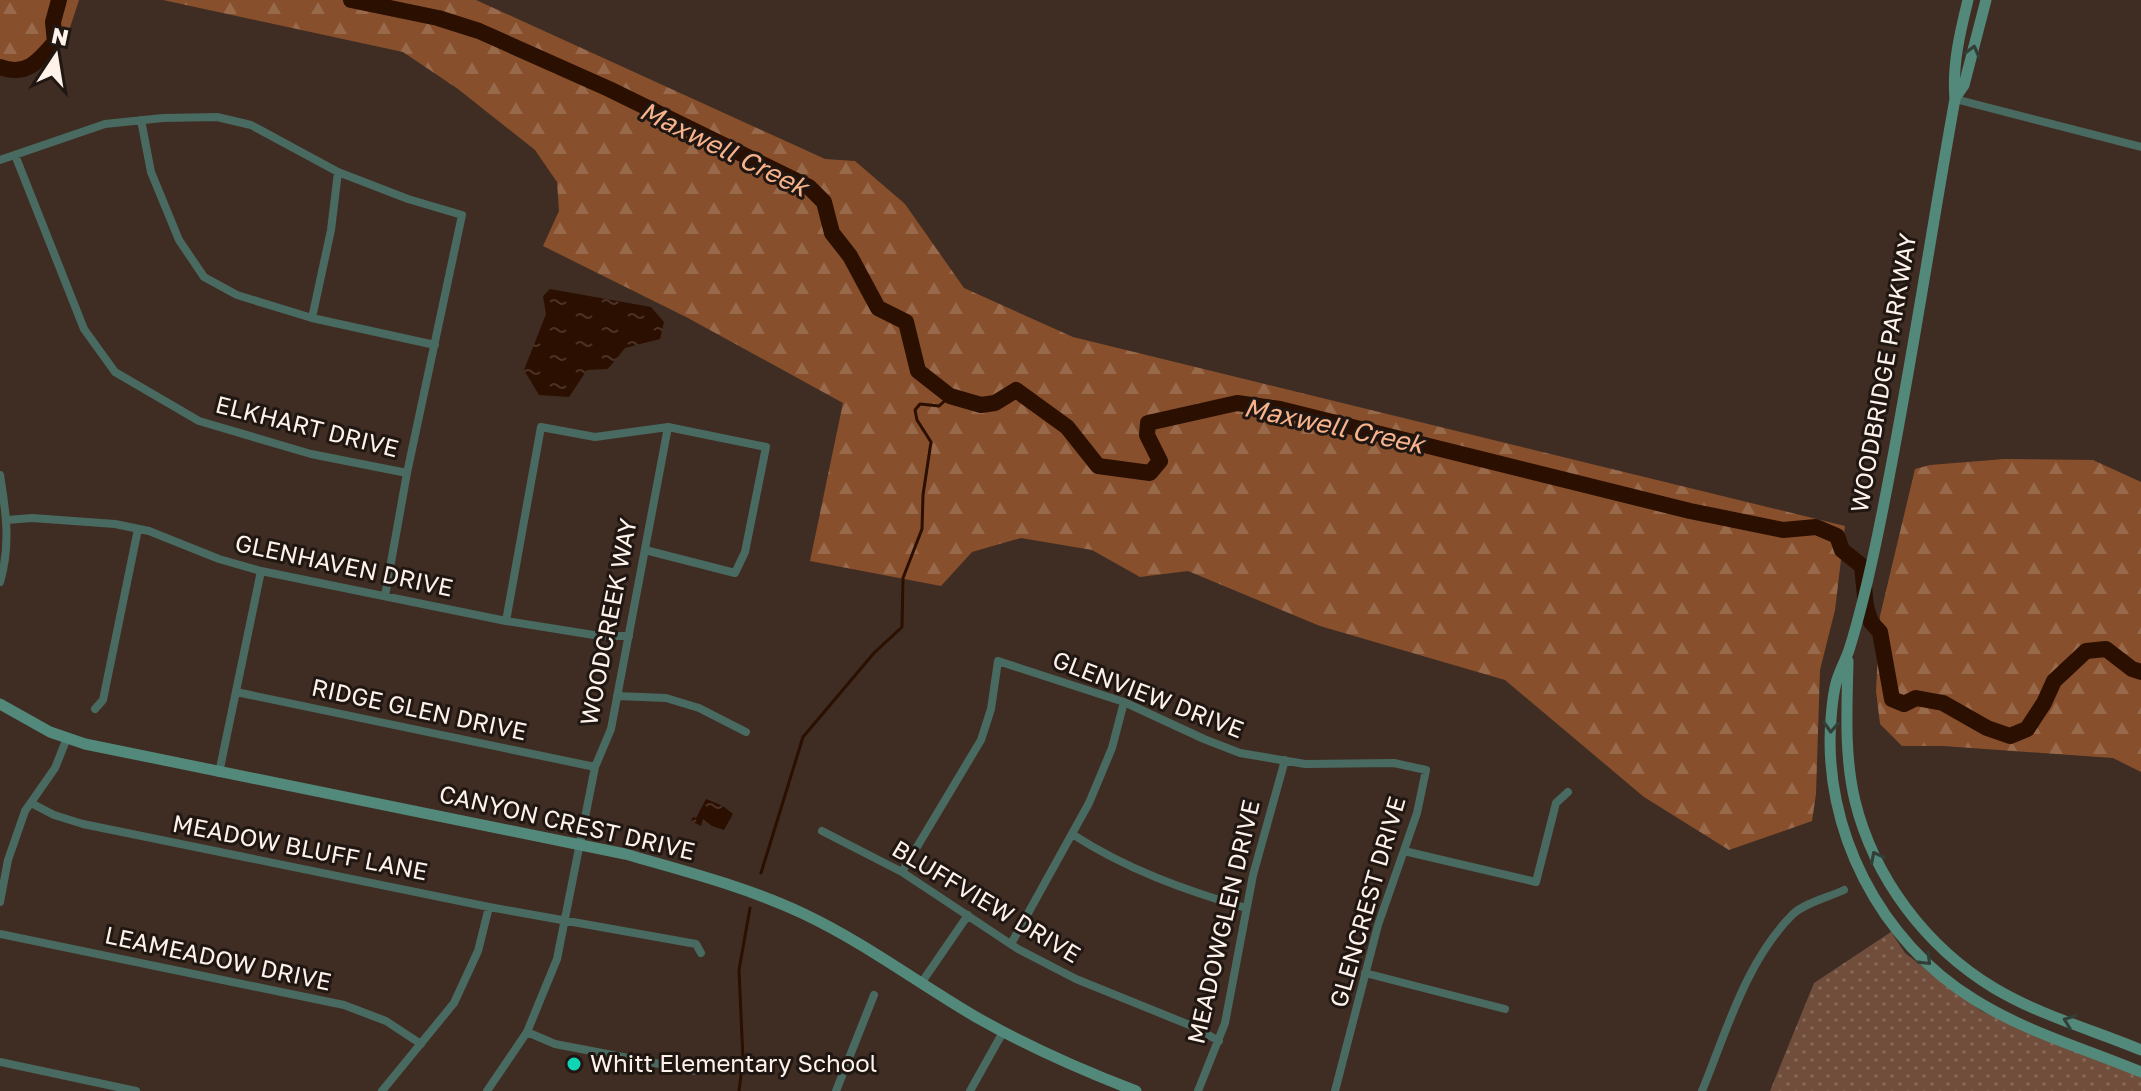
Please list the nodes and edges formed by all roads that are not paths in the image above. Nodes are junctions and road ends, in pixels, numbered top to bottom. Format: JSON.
{"nodes":[{"id":1,"x":1968,"y":0,"type":"edge"},
{"id":2,"x":1986,"y":0,"type":"edge"},
{"id":3,"x":1955,"y":99,"type":"junction"},
{"id":4,"x":141,"y":120,"type":"junction"},
{"id":5,"x":2141,"y":147,"type":"edge"},
{"id":6,"x":15,"y":155,"type":"junction"},
{"id":7,"x":0,"y":160,"type":"edge"},
{"id":8,"x":338,"y":172,"type":"junction"},
{"id":9,"x":312,"y":318,"type":"junction"},
{"id":10,"x":435,"y":345,"type":"junction"},
{"id":11,"x":668,"y":427,"type":"junction"},
{"id":12,"x":407,"y":473,"type":"junction"},
{"id":13,"x":0,"y":475,"type":"edge"},
{"id":14,"x":7,"y":520,"type":"junction"},
{"id":15,"x":138,"y":529,"type":"junction"},
{"id":16,"x":645,"y":550,"type":"junction"},
{"id":17,"x":261,"y":571,"type":"junction"},
{"id":18,"x":0,"y":582,"type":"edge"},
{"id":19,"x":385,"y":596,"type":"junction"},
{"id":20,"x":506,"y":621,"type":"junction"},
{"id":21,"x":629,"y":636,"type":"junction"},
{"id":22,"x":1849,"y":652,"type":"junction"},
{"id":23,"x":236,"y":692,"type":"junction"},
{"id":24,"x":617,"y":696,"type":"junction"},
{"id":25,"x":1124,"y":702,"type":"junction"},
{"id":26,"x":0,"y":704,"type":"edge"},
{"id":27,"x":95,"y":709,"type":"dead end"},
{"id":28,"x":746,"y":732,"type":"dead end"},
{"id":29,"x":67,"y":738,"type":"junction"},
{"id":30,"x":1285,"y":760,"type":"junction"},
{"id":31,"x":595,"y":767,"type":"junction"},
{"id":32,"x":1426,"y":770,"type":"joint"},
{"id":33,"x":219,"y":773,"type":"junction"},
{"id":34,"x":1568,"y":792,"type":"dead end"},
{"id":35,"x":31,"y":803,"type":"junction"},
{"id":36,"x":822,"y":831,"type":"dead end"},
{"id":37,"x":1072,"y":834,"type":"junction"},
{"id":38,"x":579,"y":845,"type":"junction"},
{"id":39,"x":1404,"y":851,"type":"junction"},
{"id":40,"x":902,"y":872,"type":"junction"},
{"id":41,"x":1844,"y":890,"type":"dead end"},
{"id":42,"x":0,"y":902,"type":"edge"},
{"id":43,"x":489,"y":907,"type":"junction"},
{"id":44,"x":1246,"y":908,"type":"junction"},
{"id":45,"x":968,"y":915,"type":"junction"},
{"id":46,"x":564,"y":921,"type":"junction"},
{"id":47,"x":0,"y":934,"type":"edge"},
{"id":48,"x":1011,"y":944,"type":"junction"},
{"id":49,"x":701,"y":953,"type":"dead end"},
{"id":50,"x":1365,"y":973,"type":"junction"},
{"id":51,"x":922,"y":982,"type":"junction"},
{"id":52,"x":874,"y":995,"type":"dead end"},
{"id":53,"x":1505,"y":1009,"type":"dead end"},
{"id":54,"x":527,"y":1032,"type":"junction"},
{"id":55,"x":1003,"y":1032,"type":"junction"},
{"id":56,"x":1219,"y":1041,"type":"junction"},
{"id":57,"x":421,"y":1044,"type":"junction"},
{"id":58,"x":2141,"y":1050,"type":"edge"},
{"id":59,"x":0,"y":1062,"type":"edge"},
{"id":60,"x":696,"y":1071,"type":"dead end"},
{"id":61,"x":2141,"y":1072,"type":"edge"},
{"id":62,"x":1109,"y":1086,"type":"edge"},
{"id":63,"x":136,"y":1091,"type":"edge"},
{"id":64,"x":382,"y":1091,"type":"edge"},
{"id":65,"x":487,"y":1091,"type":"edge"},
{"id":66,"x":836,"y":1091,"type":"edge"},
{"id":67,"x":970,"y":1091,"type":"edge"},
{"id":68,"x":1136,"y":1091,"type":"edge"},
{"id":69,"x":1198,"y":1091,"type":"edge"},
{"id":70,"x":1335,"y":1091,"type":"edge"},
{"id":71,"x":1702,"y":1091,"type":"edge"}],
"edges":[{"from":1,"to":3,"type":"main road","name":"WOODBRIDGE PARKWAY"},
{"from":3,"to":2,"type":"main road","name":"WOODBRIDGE PARKWAY","one_way":true},
{"from":3,"to":5,"type":"street"},
{"from":3,"to":22,"type":"main road","name":"WOODBRIDGE PARKWAY"},
{"from":4,"to":6,"type":"street"},
{"from":4,"to":8,"type":"street"},
{"from":4,"to":9,"type":"street"},
{"from":6,"to":7,"type":"street"},
{"from":6,"to":12,"type":"street","name":"ELKHART DRIVE"},
{"from":8,"to":9,"type":"street"},
{"from":8,"to":10,"type":"street"},
{"from":9,"to":10,"type":"street"},
{"from":10,"to":12,"type":"street"},
{"from":11,"to":16,"type":"street","name":"WOODCREEK WAY"},
{"from":11,"to":16,"type":"street"},
{"from":11,"to":20,"type":"street"},
{"from":12,"to":19,"type":"street"},
{"from":13,"to":14,"type":"street"},
{"from":14,"to":15,"type":"street","name":"GLENHAVEN DRIVE"},
{"from":14,"to":18,"type":"street"},
{"from":15,"to":17,"type":"street","name":"GLENHAVEN DRIVE"},
{"from":15,"to":27,"type":"street"},
{"from":16,"to":21,"type":"street","name":"WOODCREEK WAY"},
{"from":17,"to":19,"type":"street","name":"GLENHAVEN DRIVE"},
{"from":17,"to":23,"type":"street"},
{"from":19,"to":20,"type":"street","name":"GLENHAVEN DRIVE"},
{"from":20,"to":21,"type":"street","name":"GLENHAVEN DRIVE"},
{"from":21,"to":24,"type":"street","name":"WOODCREEK WAY"},
{"from":58,"to":22,"type":"main road","name":"WOODBRIDGE PARKWAY","one_way":true},
{"from":22,"to":61,"type":"main road","name":"WOODBRIDGE PARKWAY","one_way":true},
{"from":23,"to":31,"type":"street","name":"RIDGE GLEN DRIVE"},
{"from":23,"to":33,"type":"street"},
{"from":24,"to":28,"type":"street"},
{"from":24,"to":31,"type":"street","name":"WOODCREEK WAY"},
{"from":25,"to":30,"type":"street","name":"GLENVIEW DRIVE"},
{"from":25,"to":37,"type":"street"},
{"from":25,"to":40,"type":"street","name":"GLENVIEW DRIVE"},
{"from":26,"to":29,"type":"main road","name":"CANYON CREST DRIVE"},
{"from":29,"to":33,"type":"main road","name":"CANYON CREST DRIVE"},
{"from":29,"to":35,"type":"street"},
{"from":30,"to":32,"type":"street","name":"GLENVIEW DRIVE"},
{"from":30,"to":44,"type":"street","name":"MEADOWGLEN DRIVE"},
{"from":31,"to":38,"type":"street","name":"WOODCREEK WAY"},
{"from":32,"to":39,"type":"street","name":"GLENCREST DRIVE"},
{"from":33,"to":38,"type":"main road","name":"CANYON CREST DRIVE"},
{"from":34,"to":39,"type":"street"},
{"from":35,"to":42,"type":"street"},
{"from":35,"to":43,"type":"street","name":"MEADOW BLUFF LANE"},
{"from":36,"to":40,"type":"street","name":"BLUFFVIEW DRIVE"},
{"from":37,"to":44,"type":"street"},
{"from":37,"to":48,"type":"street"},
{"from":38,"to":46,"type":"street","name":"WOODCREEK WAY"},
{"from":38,"to":51,"type":"main road","name":"CANYON CREST DRIVE"},
{"from":39,"to":50,"type":"street","name":"GLENCREST DRIVE"},
{"from":40,"to":45,"type":"street","name":"BLUFFVIEW DRIVE"},
{"from":41,"to":71,"type":"street"},
{"from":43,"to":46,"type":"street","name":"MEADOW BLUFF LANE"},
{"from":43,"to":57,"type":"street"},
{"from":44,"to":56,"type":"street","name":"MEADOWGLEN DRIVE"},
{"from":45,"to":48,"type":"street","name":"BLUFFVIEW DRIVE"},
{"from":45,"to":51,"type":"street"},
{"from":46,"to":49,"type":"street","name":"MEADOW BLUFF LANE"},
{"from":46,"to":54,"type":"street","name":"WOODCREEK WAY"},
{"from":47,"to":57,"type":"street","name":"LEAMEADOW DRIVE"},
{"from":48,"to":56,"type":"street","name":"BLUFFVIEW DRIVE"},
{"from":50,"to":53,"type":"street"},
{"from":50,"to":70,"type":"street","name":"GLENCREST DRIVE"},
{"from":51,"to":55,"type":"main road","name":"CANYON CREST DRIVE"},
{"from":52,"to":66,"type":"street"},
{"from":54,"to":60,"type":"street"},
{"from":54,"to":65,"type":"street","name":"WOODCREEK WAY"},
{"from":55,"to":62,"type":"main road","name":"CANYON CREST DRIVE"},
{"from":55,"to":67,"type":"street"},
{"from":56,"to":69,"type":"street","name":"MEADOWGLEN DRIVE"},
{"from":57,"to":64,"type":"street"},
{"from":59,"to":63,"type":"street"},
{"from":62,"to":68,"type":"main road","name":"CANYON CREST DRIVE"}]}
